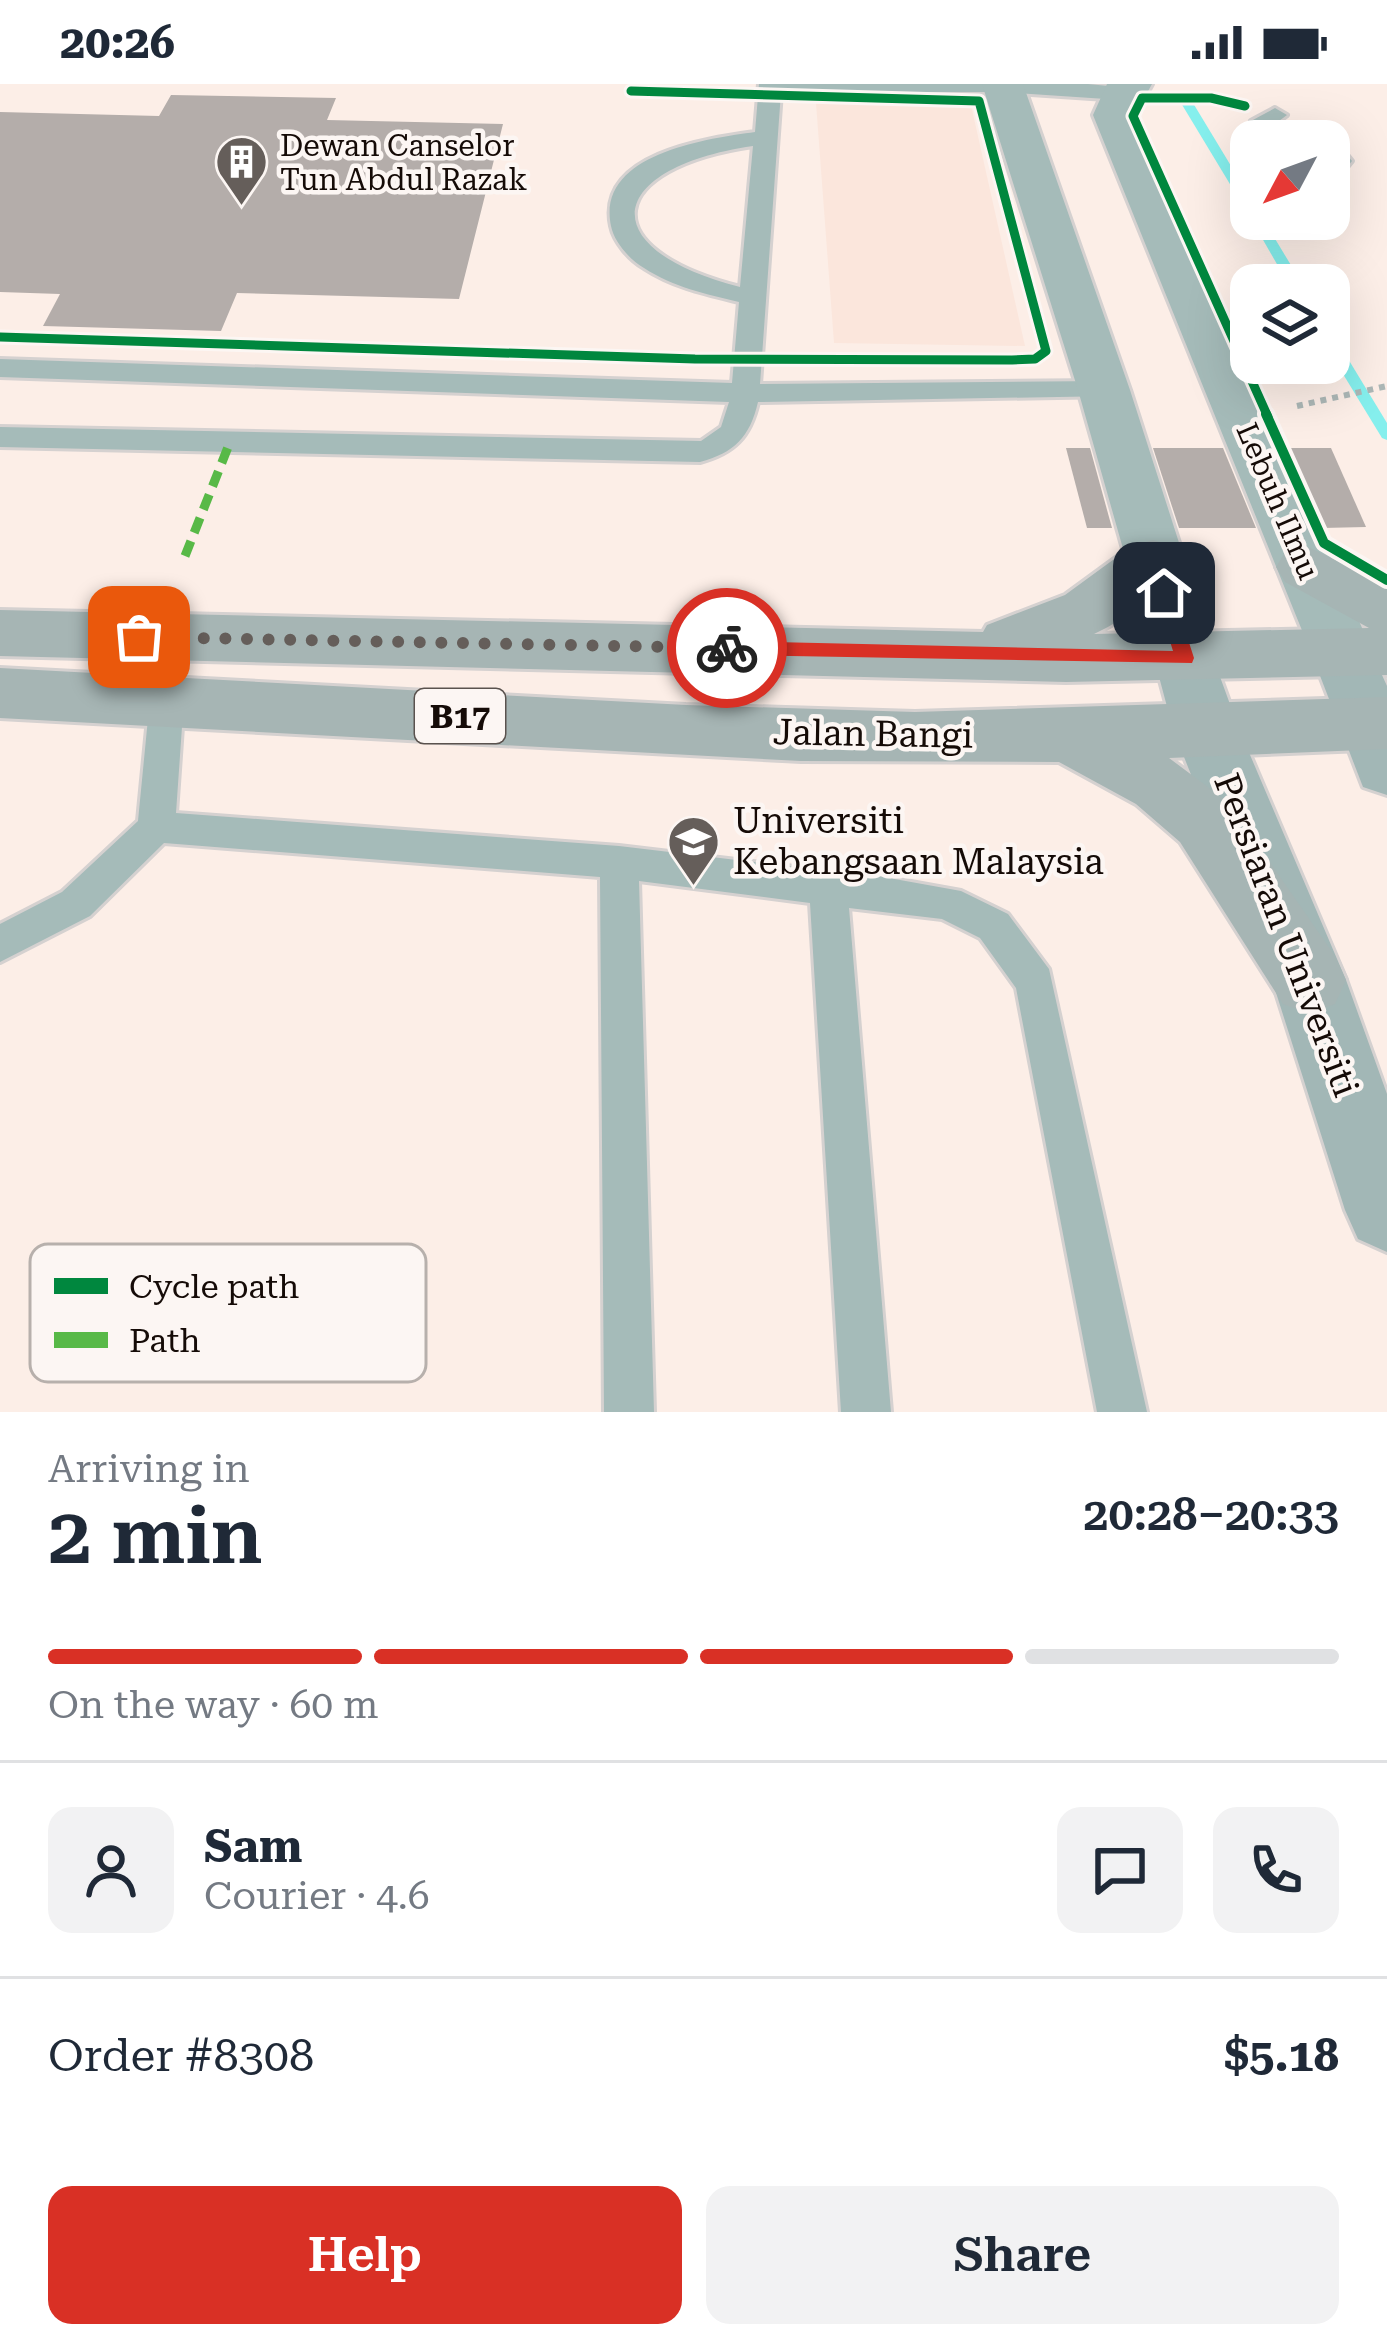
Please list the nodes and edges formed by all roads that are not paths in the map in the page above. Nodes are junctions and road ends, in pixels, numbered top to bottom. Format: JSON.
{"nodes":[{"id":1,"x":1003,"y":84,"type":"edge"},
{"id":2,"x":1126,"y":88,"type":"edge"},
{"id":3,"x":1275,"y":115,"type":"dead end"},
{"id":4,"x":1265,"y":120,"type":"edge"},
{"id":5,"x":766,"y":137,"type":"junction"},
{"id":6,"x":753,"y":298,"type":"junction"},
{"id":7,"x":0,"y":368,"type":"edge"},
{"id":8,"x":1104,"y":390,"type":"junction"},
{"id":9,"x":745,"y":393,"type":"junction"},
{"id":10,"x":0,"y":437,"type":"edge"},
{"id":11,"x":1154,"y":561,"type":"junction"},
{"id":12,"x":0,"y":633,"type":"edge"},
{"id":13,"x":1372,"y":639,"type":"edge"},
{"id":14,"x":971,"y":653,"type":"junction"},
{"id":15,"x":1185,"y":658,"type":"junction"},
{"id":16,"x":0,"y":693,"type":"edge"},
{"id":17,"x":167,"y":698,"type":"junction"},
{"id":18,"x":1206,"y":729,"type":"junction"},
{"id":19,"x":1061,"y":733,"type":"junction"},
{"id":20,"x":1381,"y":738,"type":"edge"},
{"id":21,"x":156,"y":827,"type":"junction"},
{"id":22,"x":619,"y":862,"type":"junction"},
{"id":23,"x":828,"y":884,"type":"junction"},
{"id":24,"x":0,"y":944,"type":"edge"},
{"id":25,"x":1309,"y":980,"type":"junction"},
{"id":26,"x":1387,"y":1210,"type":"edge"},
{"id":27,"x":629,"y":1412,"type":"edge"},
{"id":28,"x":866,"y":1412,"type":"edge"},
{"id":29,"x":1122,"y":1412,"type":"edge"}],
"edges":[{"from":1,"to":2,"type":"lane"},
{"from":1,"to":5,"type":"lane"},
{"from":1,"to":8,"type":"street"},
{"from":2,"to":13,"type":"street","name":"Lebuh Ilmu"},
{"from":3,"to":4,"type":"lane"},
{"from":5,"to":6,"type":"lane"},
{"from":5,"to":6,"type":"lane"},
{"from":6,"to":9,"type":"lane"},
{"from":7,"to":9,"type":"lane"},
{"from":8,"to":9,"type":"lane"},
{"from":8,"to":11,"type":"street"},
{"from":9,"to":10,"type":"lane"},
{"from":11,"to":14,"type":"main road"},
{"from":11,"to":15,"type":"street"},
{"from":12,"to":14,"type":"main road","number":"B17"},
{"from":13,"to":15,"type":"main road","number":"B17"},
{"from":13,"to":20,"type":"main road"},
{"from":14,"to":15,"type":"main road","number":"B17"},
{"from":15,"to":18,"type":"main road","name":"Persiaran Universiti"},
{"from":16,"to":17,"type":"main road","name":"Jalan Bangi","number":"B17"},
{"from":17,"to":19,"type":"main road","name":"Jalan Bangi","number":"B17"},
{"from":17,"to":21,"type":"lane"},
{"from":18,"to":19,"type":"main road","name":"Jalan Bangi","number":"B17"},
{"from":18,"to":20,"type":"main road","name":"Jalan Bangi","number":"B17"},
{"from":18,"to":25,"type":"main road","name":"Persiaran Universiti"},
{"from":19,"to":25,"type":"main road"},
{"from":21,"to":22,"type":"lane"},
{"from":21,"to":24,"type":"lane"},
{"from":22,"to":23,"type":"lane"},
{"from":22,"to":27,"type":"lane"},
{"from":23,"to":28,"type":"lane"},
{"from":23,"to":29,"type":"lane"},
{"from":25,"to":26,"type":"main road","name":"Persiaran Universiti"}]}
